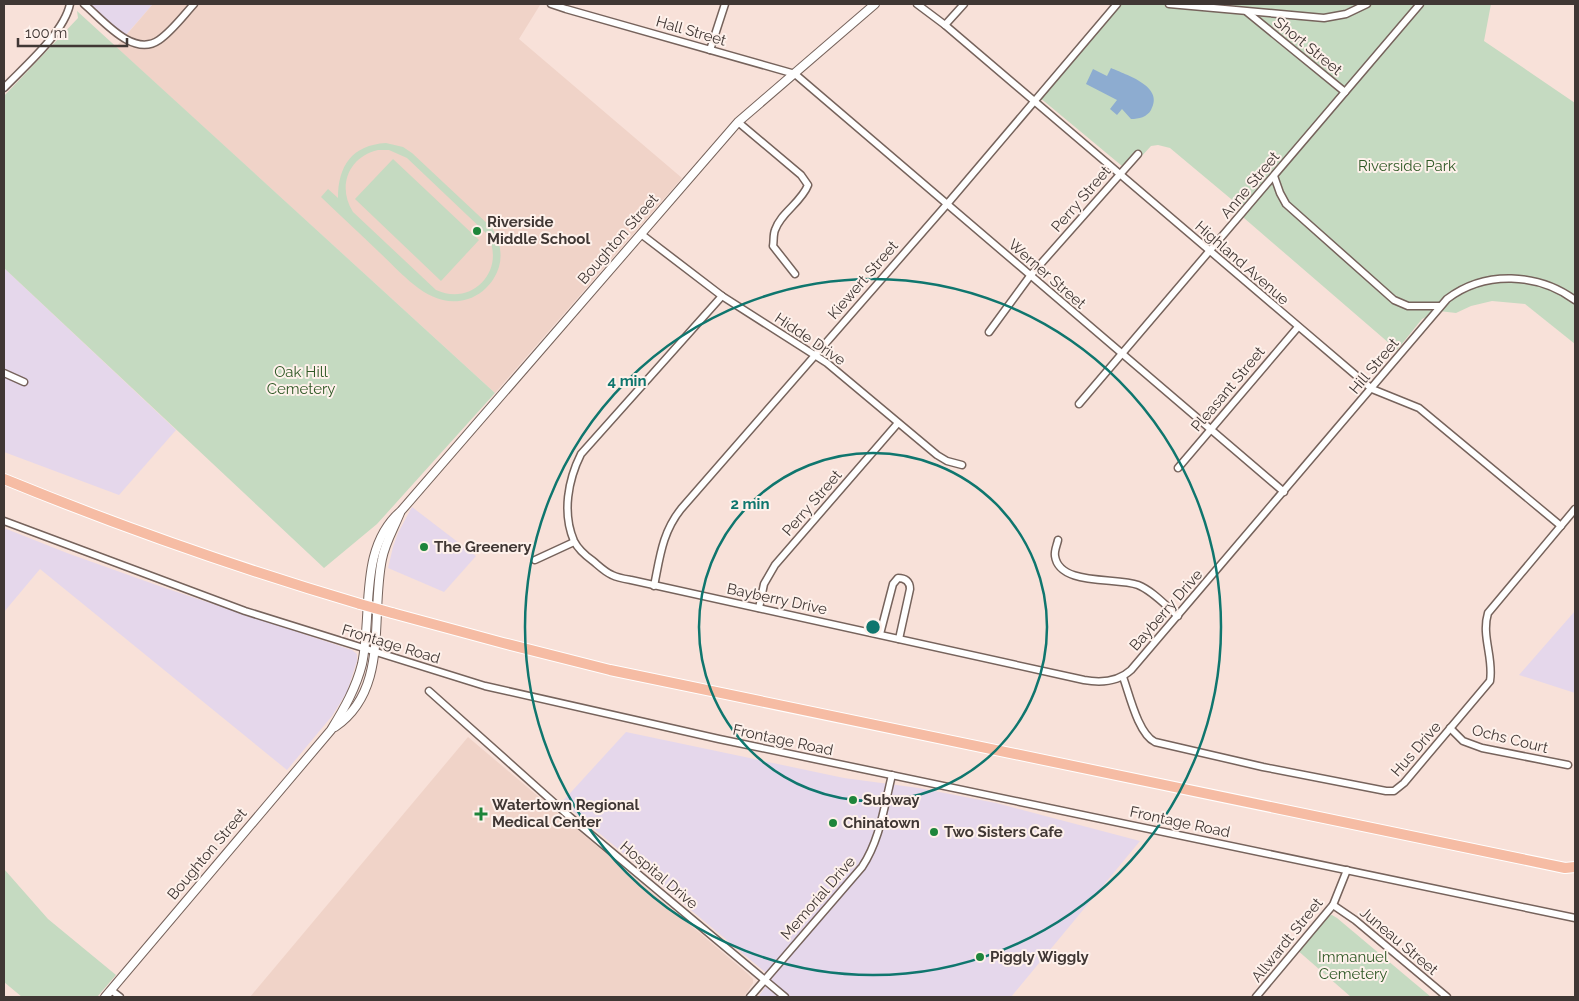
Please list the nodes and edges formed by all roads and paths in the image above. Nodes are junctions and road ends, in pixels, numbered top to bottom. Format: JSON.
{"nodes":[{"id":1,"x":70,"y":4,"type":"edge"},
{"id":2,"x":84,"y":4,"type":"edge"},
{"id":3,"x":194,"y":4,"type":"edge"},
{"id":4,"x":551,"y":4,"type":"edge"},
{"id":5,"x":725,"y":4,"type":"edge"},
{"id":6,"x":875,"y":4,"type":"edge"},
{"id":7,"x":917,"y":4,"type":"edge"},
{"id":8,"x":964,"y":4,"type":"edge"},
{"id":9,"x":1117,"y":4,"type":"edge"},
{"id":10,"x":1169,"y":4,"type":"edge"},
{"id":11,"x":1367,"y":4,"type":"edge"},
{"id":12,"x":1420,"y":4,"type":"edge"},
{"id":13,"x":1258,"y":16,"type":"junction"},
{"id":14,"x":945,"y":25,"type":"junction"},
{"id":15,"x":710,"y":50,"type":"junction"},
{"id":16,"x":795,"y":74,"type":"junction"},
{"id":17,"x":4,"y":88,"type":"edge"},
{"id":18,"x":1345,"y":92,"type":"junction"},
{"id":19,"x":1034,"y":101,"type":"junction"},
{"id":20,"x":738,"y":122,"type":"junction"},
{"id":21,"x":1138,"y":154,"type":"dead end"},
{"id":22,"x":1119,"y":175,"type":"junction"},
{"id":23,"x":1274,"y":176,"type":"junction"},
{"id":24,"x":948,"y":203,"type":"junction"},
{"id":25,"x":641,"y":234,"type":"junction"},
{"id":26,"x":1210,"y":251,"type":"junction"},
{"id":27,"x":795,"y":274,"type":"dead end"},
{"id":28,"x":1030,"y":276,"type":"junction"},
{"id":29,"x":722,"y":296,"type":"junction"},
{"id":30,"x":1575,"y":300,"type":"edge"},
{"id":31,"x":1440,"y":306,"type":"junction"},
{"id":32,"x":1298,"y":327,"type":"junction"},
{"id":33,"x":988,"y":332,"type":"dead end"},
{"id":34,"x":1122,"y":354,"type":"junction"},
{"id":35,"x":815,"y":355,"type":"junction"},
{"id":36,"x":4,"y":372,"type":"edge"},
{"id":37,"x":24,"y":382,"type":"dead end"},
{"id":38,"x":1372,"y":389,"type":"junction"},
{"id":39,"x":1079,"y":404,"type":"dead end"},
{"id":40,"x":898,"y":423,"type":"junction"},
{"id":41,"x":1210,"y":429,"type":"junction"},
{"id":42,"x":962,"y":465,"type":"dead end"},
{"id":43,"x":1178,"y":468,"type":"dead end"},
{"id":44,"x":4,"y":479,"type":"edge"},
{"id":45,"x":1284,"y":492,"type":"junction"},
{"id":46,"x":1575,"y":509,"type":"edge"},
{"id":47,"x":401,"y":511,"type":"junction"},
{"id":48,"x":4,"y":521,"type":"edge"},
{"id":49,"x":1561,"y":526,"type":"junction"},
{"id":50,"x":1058,"y":540,"type":"dead end"},
{"id":51,"x":574,"y":542,"type":"junction"},
{"id":52,"x":1231,"y":554,"type":"joint"},
{"id":53,"x":535,"y":560,"type":"dead end"},
{"id":54,"x":654,"y":586,"type":"junction"},
{"id":55,"x":758,"y":608,"type":"junction"},
{"id":56,"x":1178,"y":616,"type":"junction"},
{"id":57,"x":880,"y":634,"type":"junction"},
{"id":58,"x":899,"y":639,"type":"junction"},
{"id":59,"x":365,"y":649,"type":"junction"},
{"id":60,"x":375,"y":652,"type":"junction"},
{"id":61,"x":1123,"y":677,"type":"junction"},
{"id":62,"x":429,"y":691,"type":"dead end"},
{"id":63,"x":1450,"y":728,"type":"junction"},
{"id":64,"x":331,"y":730,"type":"junction"},
{"id":65,"x":1568,"y":766,"type":"dead end"},
{"id":66,"x":892,"y":775,"type":"junction"},
{"id":67,"x":1570,"y":867,"type":"edge"},
{"id":68,"x":1347,"y":870,"type":"junction"},
{"id":69,"x":1575,"y":874,"type":"edge"},
{"id":70,"x":1333,"y":905,"type":"junction"},
{"id":71,"x":1575,"y":918,"type":"edge"},
{"id":72,"x":764,"y":980,"type":"junction"},
{"id":73,"x":112,"y":990,"type":"junction"},
{"id":74,"x":105,"y":997,"type":"edge"},
{"id":75,"x":120,"y":997,"type":"edge"},
{"id":76,"x":750,"y":997,"type":"edge"},
{"id":77,"x":785,"y":997,"type":"edge"},
{"id":78,"x":1256,"y":997,"type":"edge"},
{"id":79,"x":1447,"y":997,"type":"edge"}],
"edges":[{"from":1,"to":17,"type":"street"},
{"from":2,"to":3,"type":"street"},
{"from":4,"to":15,"type":"street","name":"Hall Street"},
{"from":5,"to":15,"type":"street"},
{"from":6,"to":16,"type":"street","name":"Boughton Street"},
{"from":7,"to":14,"type":"street","name":"Highland Avenue"},
{"from":8,"to":14,"type":"street"},
{"from":9,"to":19,"type":"street","name":"Kiewert Street"},
{"from":10,"to":13,"type":"street","name":"Short Street"},
{"from":11,"to":13,"type":"street"},
{"from":12,"to":18,"type":"street","name":"Anne Street"},
{"from":13,"to":18,"type":"street","name":"Short Street"},
{"from":14,"to":19,"type":"street","name":"Highland Avenue"},
{"from":15,"to":16,"type":"street","name":"Hall Street"},
{"from":16,"to":20,"type":"street","name":"Boughton Street"},
{"from":16,"to":24,"type":"street","name":"Werner Street"},
{"from":18,"to":23,"type":"street","name":"Anne Street"},
{"from":19,"to":22,"type":"street","name":"Highland Avenue"},
{"from":19,"to":24,"type":"street","name":"Kiewert Street"},
{"from":20,"to":25,"type":"street","name":"Boughton Street"},
{"from":20,"to":27,"type":"street"},
{"from":21,"to":22,"type":"street","name":"Perry Street"},
{"from":22,"to":26,"type":"street","name":"Highland Avenue"},
{"from":22,"to":28,"type":"street","name":"Perry Street"},
{"from":23,"to":26,"type":"street","name":"Anne Street"},
{"from":23,"to":31,"type":"street"},
{"from":24,"to":28,"type":"street","name":"Werner Street"},
{"from":24,"to":35,"type":"street","name":"Kiewert Street"},
{"from":25,"to":29,"type":"street","name":"Hidde Drive"},
{"from":25,"to":47,"type":"street","name":"Boughton Street"},
{"from":26,"to":32,"type":"street","name":"Highland Avenue"},
{"from":26,"to":34,"type":"street","name":"Anne Street"},
{"from":28,"to":33,"type":"street","name":"Perry Street"},
{"from":28,"to":34,"type":"street","name":"Werner Street"},
{"from":29,"to":35,"type":"street","name":"Hidde Drive"},
{"from":29,"to":51,"type":"street"},
{"from":30,"to":31,"type":"street","name":"Hill Street"},
{"from":31,"to":38,"type":"street","name":"Hill Street"},
{"from":32,"to":38,"type":"street","name":"Highland Avenue"},
{"from":32,"to":41,"type":"street","name":"Pleasant Street"},
{"from":34,"to":39,"type":"street","name":"Anne Street"},
{"from":34,"to":41,"type":"street","name":"Werner Street"},
{"from":35,"to":40,"type":"street","name":"Hidde Drive"},
{"from":35,"to":54,"type":"street","name":"Kiewert Street"},
{"from":36,"to":37,"type":"street"},
{"from":38,"to":45,"type":"street","name":"Hill Street"},
{"from":38,"to":49,"type":"street","name":"Highland Avenue"},
{"from":40,"to":42,"type":"street","name":"Hidde Drive"},
{"from":40,"to":55,"type":"street","name":"Perry Street"},
{"from":41,"to":43,"type":"street","name":"Pleasant Street"},
{"from":41,"to":45,"type":"street","name":"Werner Street"},
{"from":44,"to":67,"type":"highway","bridge":true},
{"from":45,"to":52,"type":"street","name":"Hill Street"},
{"from":46,"to":49,"type":"street","name":"Hus Drive"},
{"from":47,"to":59,"type":"street","name":"Boughton Street"},
{"from":47,"to":60,"type":"street","name":"Boughton Street"},
{"from":48,"to":59,"type":"street","name":"Frontage Road"},
{"from":49,"to":63,"type":"street","name":"Hus Drive"},
{"from":50,"to":56,"type":"street"},
{"from":51,"to":53,"type":"street"},
{"from":51,"to":54,"type":"street","name":"Bayberry Drive"},
{"from":52,"to":56,"type":"street","name":"Bayberry Drive"},
{"from":54,"to":55,"type":"street","name":"Bayberry Drive"},
{"from":55,"to":57,"type":"street","name":"Bayberry Drive"},
{"from":56,"to":61,"type":"street","name":"Bayberry Drive"},
{"from":57,"to":58,"type":"street","name":"Bayberry Drive"},
{"from":57,"to":58,"type":"street"},
{"from":58,"to":61,"type":"street","name":"Bayberry Drive"},
{"from":59,"to":60,"type":"street","name":"Frontage Road"},
{"from":59,"to":64,"type":"street","name":"Boughton Street"},
{"from":60,"to":64,"type":"street","name":"Boughton Street"},
{"from":60,"to":66,"type":"street","name":"Frontage Road"},
{"from":61,"to":63,"type":"street","name":"Hus Drive"},
{"from":62,"to":72,"type":"street","name":"Hospital Drive"},
{"from":63,"to":65,"type":"street","name":"Ochs Court"},
{"from":64,"to":73,"type":"street","name":"Boughton Street"},
{"from":66,"to":68,"type":"street","name":"Frontage Road"},
{"from":66,"to":72,"type":"street","name":"Memorial Drive"},
{"from":67,"to":69,"type":"highway"},
{"from":68,"to":70,"type":"street","name":"Allwardt Street"},
{"from":68,"to":71,"type":"street","name":"Frontage Road"},
{"from":70,"to":78,"type":"street","name":"Allwardt Street"},
{"from":70,"to":79,"type":"street","name":"Juneau Street"},
{"from":72,"to":76,"type":"street","name":"Memorial Drive"},
{"from":72,"to":77,"type":"street","name":"Hospital Drive"},
{"from":73,"to":74,"type":"street","name":"Boughton Street"},
{"from":73,"to":75,"type":"street"}]}
